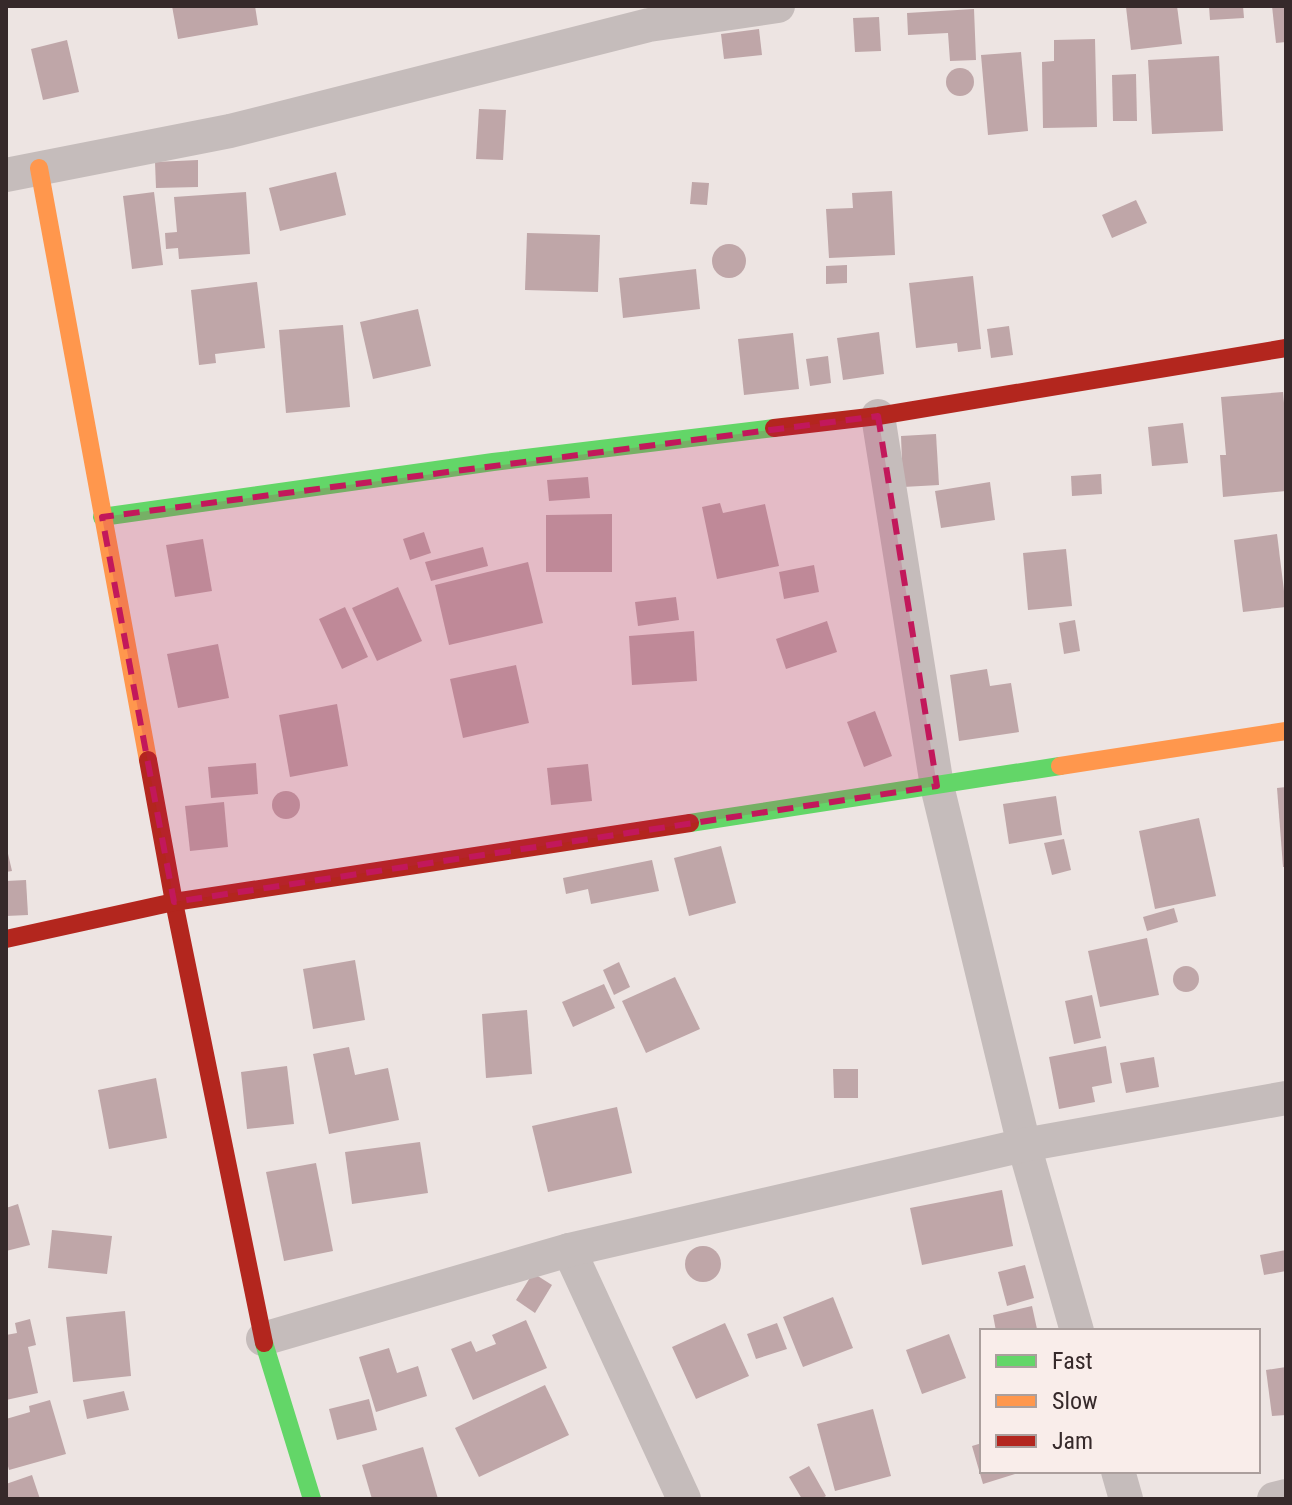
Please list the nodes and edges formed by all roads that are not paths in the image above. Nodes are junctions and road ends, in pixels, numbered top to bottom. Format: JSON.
{"nodes":[{"id":1,"x":778,"y":6,"type":"edge"},
{"id":2,"x":39,"y":168,"type":"junction"},
{"id":3,"x":6,"y":175,"type":"edge"},
{"id":4,"x":1286,"y":348,"type":"edge"},
{"id":5,"x":878,"y":416,"type":"junction"},
{"id":6,"x":102,"y":517,"type":"junction"},
{"id":7,"x":1286,"y":731,"type":"edge"},
{"id":8,"x":937,"y":786,"type":"junction"},
{"id":9,"x":174,"y":902,"type":"junction"},
{"id":10,"x":6,"y":939,"type":"edge"},
{"id":11,"x":1286,"y":1098,"type":"edge"},
{"id":12,"x":1024,"y":1145,"type":"junction"},
{"id":13,"x":569,"y":1250,"type":"junction"},
{"id":14,"x":1076,"y":1329,"type":"edge"},
{"id":15,"x":263,"y":1339,"type":"junction"},
{"id":16,"x":1119,"y":1473,"type":"edge"},
{"id":17,"x":1286,"y":1496,"type":"edge"},
{"id":18,"x":312,"y":1499,"type":"edge"},
{"id":19,"x":684,"y":1499,"type":"edge"},
{"id":20,"x":1126,"y":1499,"type":"edge"},
{"id":21,"x":1274,"y":1499,"type":"edge"}],
"edges":[{"from":1,"to":2,"type":"street"},
{"from":2,"to":3,"type":"street"},
{"from":2,"to":6,"type":"street"},
{"from":4,"to":5,"type":"street"},
{"from":5,"to":6,"type":"street"},
{"from":5,"to":8,"type":"street"},
{"from":6,"to":9,"type":"street"},
{"from":7,"to":8,"type":"street"},
{"from":8,"to":9,"type":"street"},
{"from":8,"to":12,"type":"street"},
{"from":9,"to":10,"type":"street"},
{"from":9,"to":15,"type":"street"},
{"from":11,"to":12,"type":"street"},
{"from":12,"to":13,"type":"street"},
{"from":12,"to":14,"type":"street"},
{"from":13,"to":15,"type":"street"},
{"from":13,"to":19,"type":"street"},
{"from":15,"to":18,"type":"street"},
{"from":16,"to":20,"type":"street"},
{"from":17,"to":21,"type":"street"}]}
